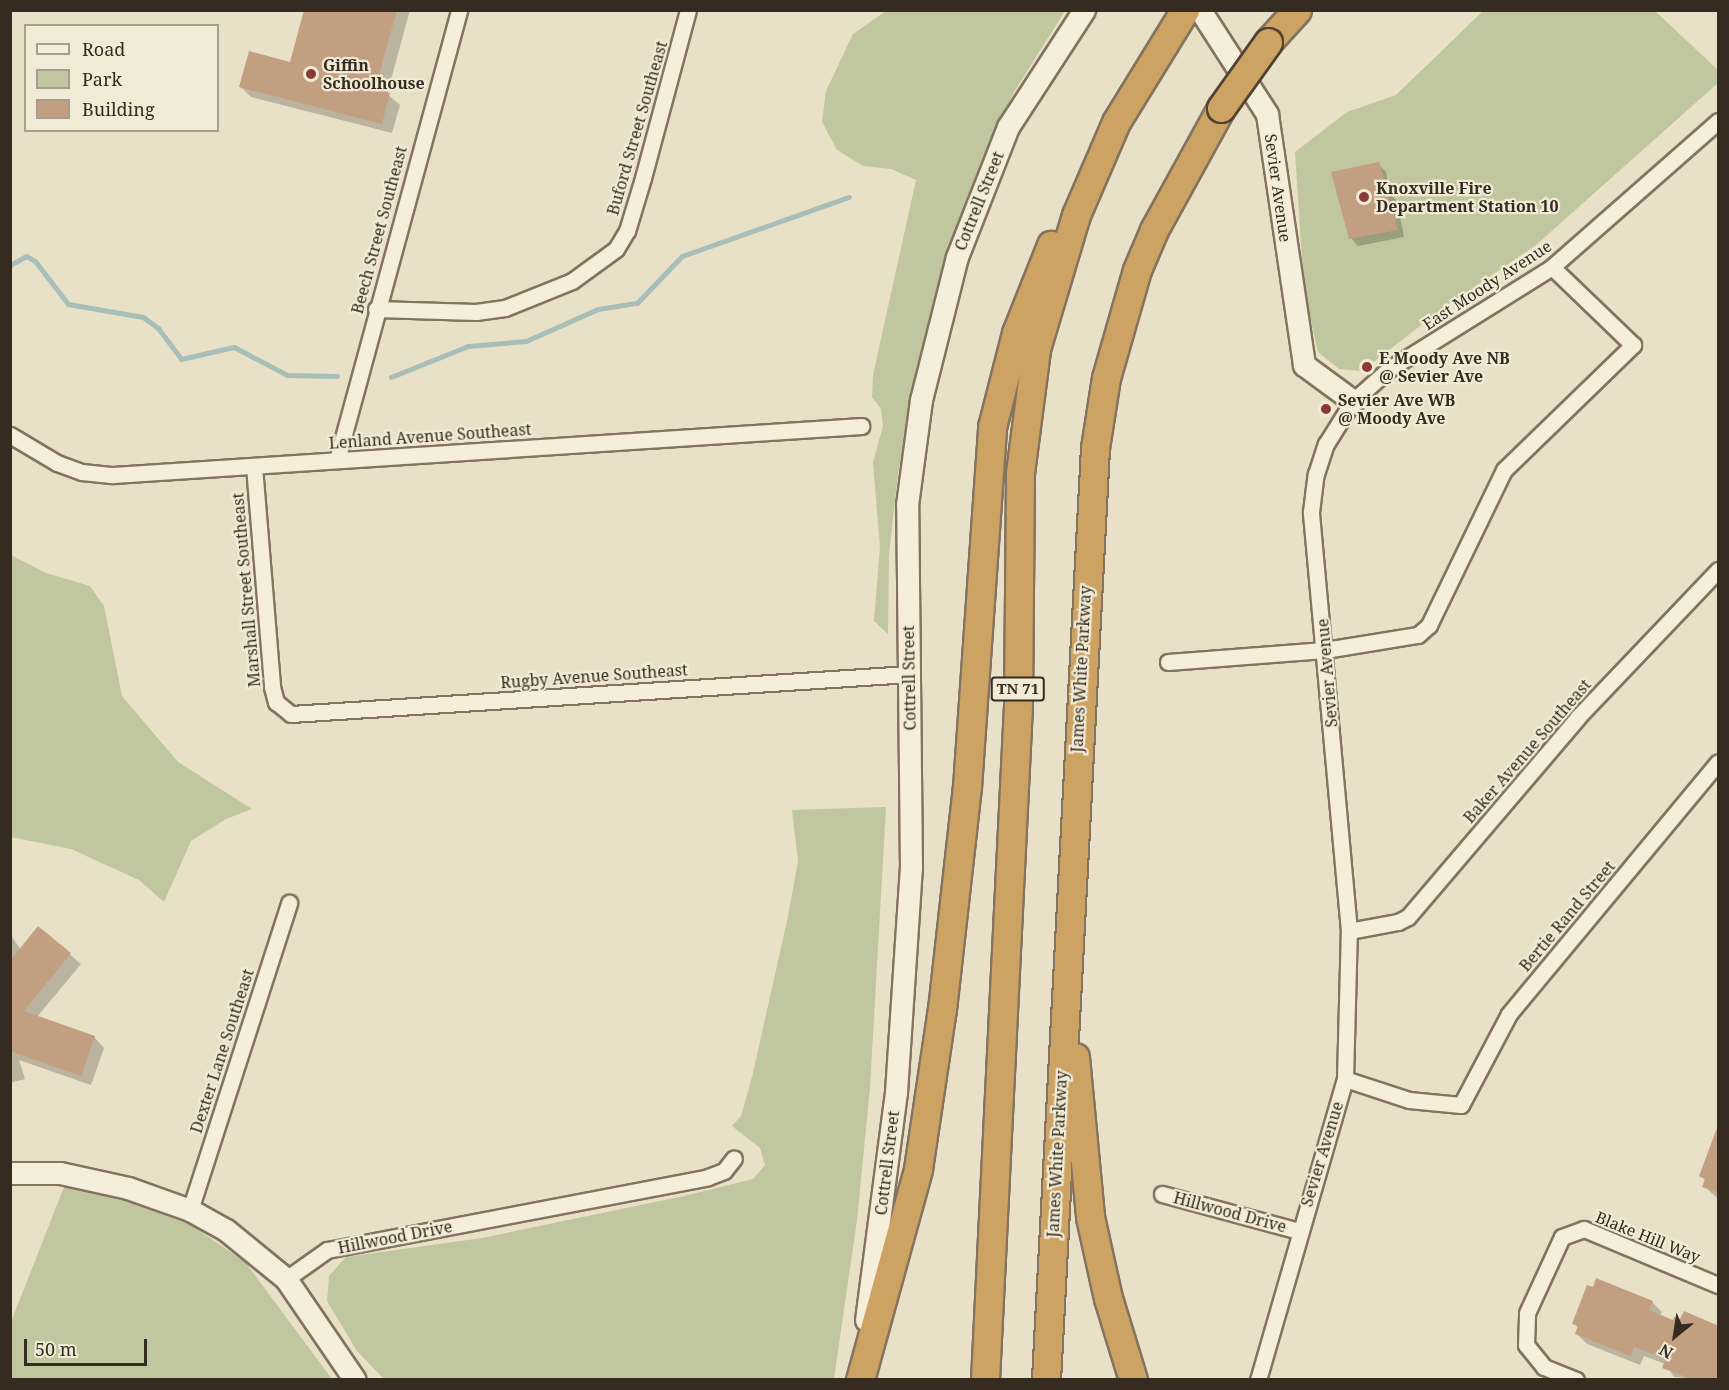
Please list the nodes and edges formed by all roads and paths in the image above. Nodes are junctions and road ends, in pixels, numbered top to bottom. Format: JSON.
{"nodes":[{"id":1,"x":459,"y":10,"type":"edge"},
{"id":2,"x":688,"y":10,"type":"edge"},
{"id":3,"x":1084,"y":10,"type":"edge"},
{"id":4,"x":1200,"y":10,"type":"edge"},
{"id":5,"x":1297,"y":10,"type":"edge"},
{"id":6,"x":1178,"y":20,"type":"edge"},
{"id":7,"x":1719,"y":121,"type":"edge"},
{"id":8,"x":1116,"y":122,"type":"junction"},
{"id":9,"x":1552,"y":267,"type":"junction"},
{"id":10,"x":376,"y":309,"type":"junction"},
{"id":11,"x":1353,"y":401,"type":"junction"},
{"id":12,"x":861,"y":426,"type":"dead end"},
{"id":13,"x":10,"y":435,"type":"edge"},
{"id":14,"x":337,"y":460,"type":"junction"},
{"id":15,"x":254,"y":466,"type":"junction"},
{"id":16,"x":1719,"y":570,"type":"edge"},
{"id":17,"x":1325,"y":650,"type":"junction"},
{"id":18,"x":1168,"y":662,"type":"dead end"},
{"id":19,"x":909,"y":674,"type":"junction"},
{"id":20,"x":282,"y":709,"type":"joint"},
{"id":21,"x":1719,"y":762,"type":"edge"},
{"id":22,"x":289,"y":903,"type":"dead end"},
{"id":23,"x":1349,"y":931,"type":"junction"},
{"id":24,"x":1066,"y":965,"type":"junction"},
{"id":25,"x":1345,"y":1079,"type":"junction"},
{"id":26,"x":734,"y":1158,"type":"dead end"},
{"id":27,"x":10,"y":1173,"type":"edge"},
{"id":28,"x":1162,"y":1194,"type":"dead end"},
{"id":29,"x":190,"y":1210,"type":"junction"},
{"id":30,"x":1299,"y":1231,"type":"junction"},
{"id":31,"x":286,"y":1279,"type":"junction"},
{"id":32,"x":1719,"y":1285,"type":"edge"},
{"id":33,"x":355,"y":1380,"type":"edge"},
{"id":34,"x":859,"y":1380,"type":"edge"},
{"id":35,"x":985,"y":1380,"type":"edge"},
{"id":36,"x":1046,"y":1380,"type":"edge"},
{"id":37,"x":1133,"y":1380,"type":"edge"},
{"id":38,"x":1258,"y":1380,"type":"edge"},
{"id":39,"x":1576,"y":1380,"type":"edge"}],
"edges":[{"from":1,"to":10,"type":"street","name":"Beech Street Southeast"},
{"from":2,"to":10,"type":"street","name":"Buford Street Southeast"},
{"from":3,"to":19,"type":"street","name":"Cottrell Street"},
{"from":4,"to":11,"type":"street","name":"Sevier Avenue"},
{"from":5,"to":24,"type":"highway","name":"James White Parkway","bridge":true},
{"from":6,"to":8,"type":"highway","number":"TN 71"},
{"from":7,"to":9,"type":"street","name":"East Moody Avenue"},
{"from":8,"to":34,"type":"highway"},
{"from":8,"to":35,"type":"highway","number":"TN 71"},
{"from":9,"to":11,"type":"street","name":"East Moody Avenue"},
{"from":9,"to":17,"type":"street"},
{"from":10,"to":14,"type":"street","name":"Beech Street Southeast"},
{"from":11,"to":17,"type":"street","name":"Sevier Avenue"},
{"from":12,"to":14,"type":"street","name":"Lenland Avenue Southeast"},
{"from":13,"to":15,"type":"street","name":"Lenland Avenue Southeast"},
{"from":14,"to":15,"type":"street","name":"Lenland Avenue Southeast"},
{"from":15,"to":20,"type":"street","name":"Marshall Street Southeast"},
{"from":16,"to":23,"type":"street","name":"Baker Avenue Southeast"},
{"from":17,"to":18,"type":"street"},
{"from":17,"to":23,"type":"street","name":"Sevier Avenue"},
{"from":19,"to":20,"type":"street","name":"Rugby Avenue Southeast"},
{"from":19,"to":34,"type":"street","name":"Cottrell Street"},
{"from":21,"to":25,"type":"street","name":"Bertie Rand Street"},
{"from":22,"to":29,"type":"street","name":"Dexter Lane Southeast"},
{"from":23,"to":25,"type":"street","name":"Sevier Avenue"},
{"from":24,"to":36,"type":"highway","name":"James White Parkway"},
{"from":24,"to":37,"type":"highway"},
{"from":25,"to":30,"type":"street","name":"Sevier Avenue"},
{"from":26,"to":31,"type":"street","name":"Hillwood Drive"},
{"from":27,"to":29,"type":"street"},
{"from":28,"to":30,"type":"street","name":"Hillwood Drive"},
{"from":29,"to":31,"type":"street"},
{"from":30,"to":38,"type":"street","name":"Sevier Avenue"},
{"from":31,"to":33,"type":"street"},
{"from":32,"to":39,"type":"street","name":"Blake Hill Way"}]}
